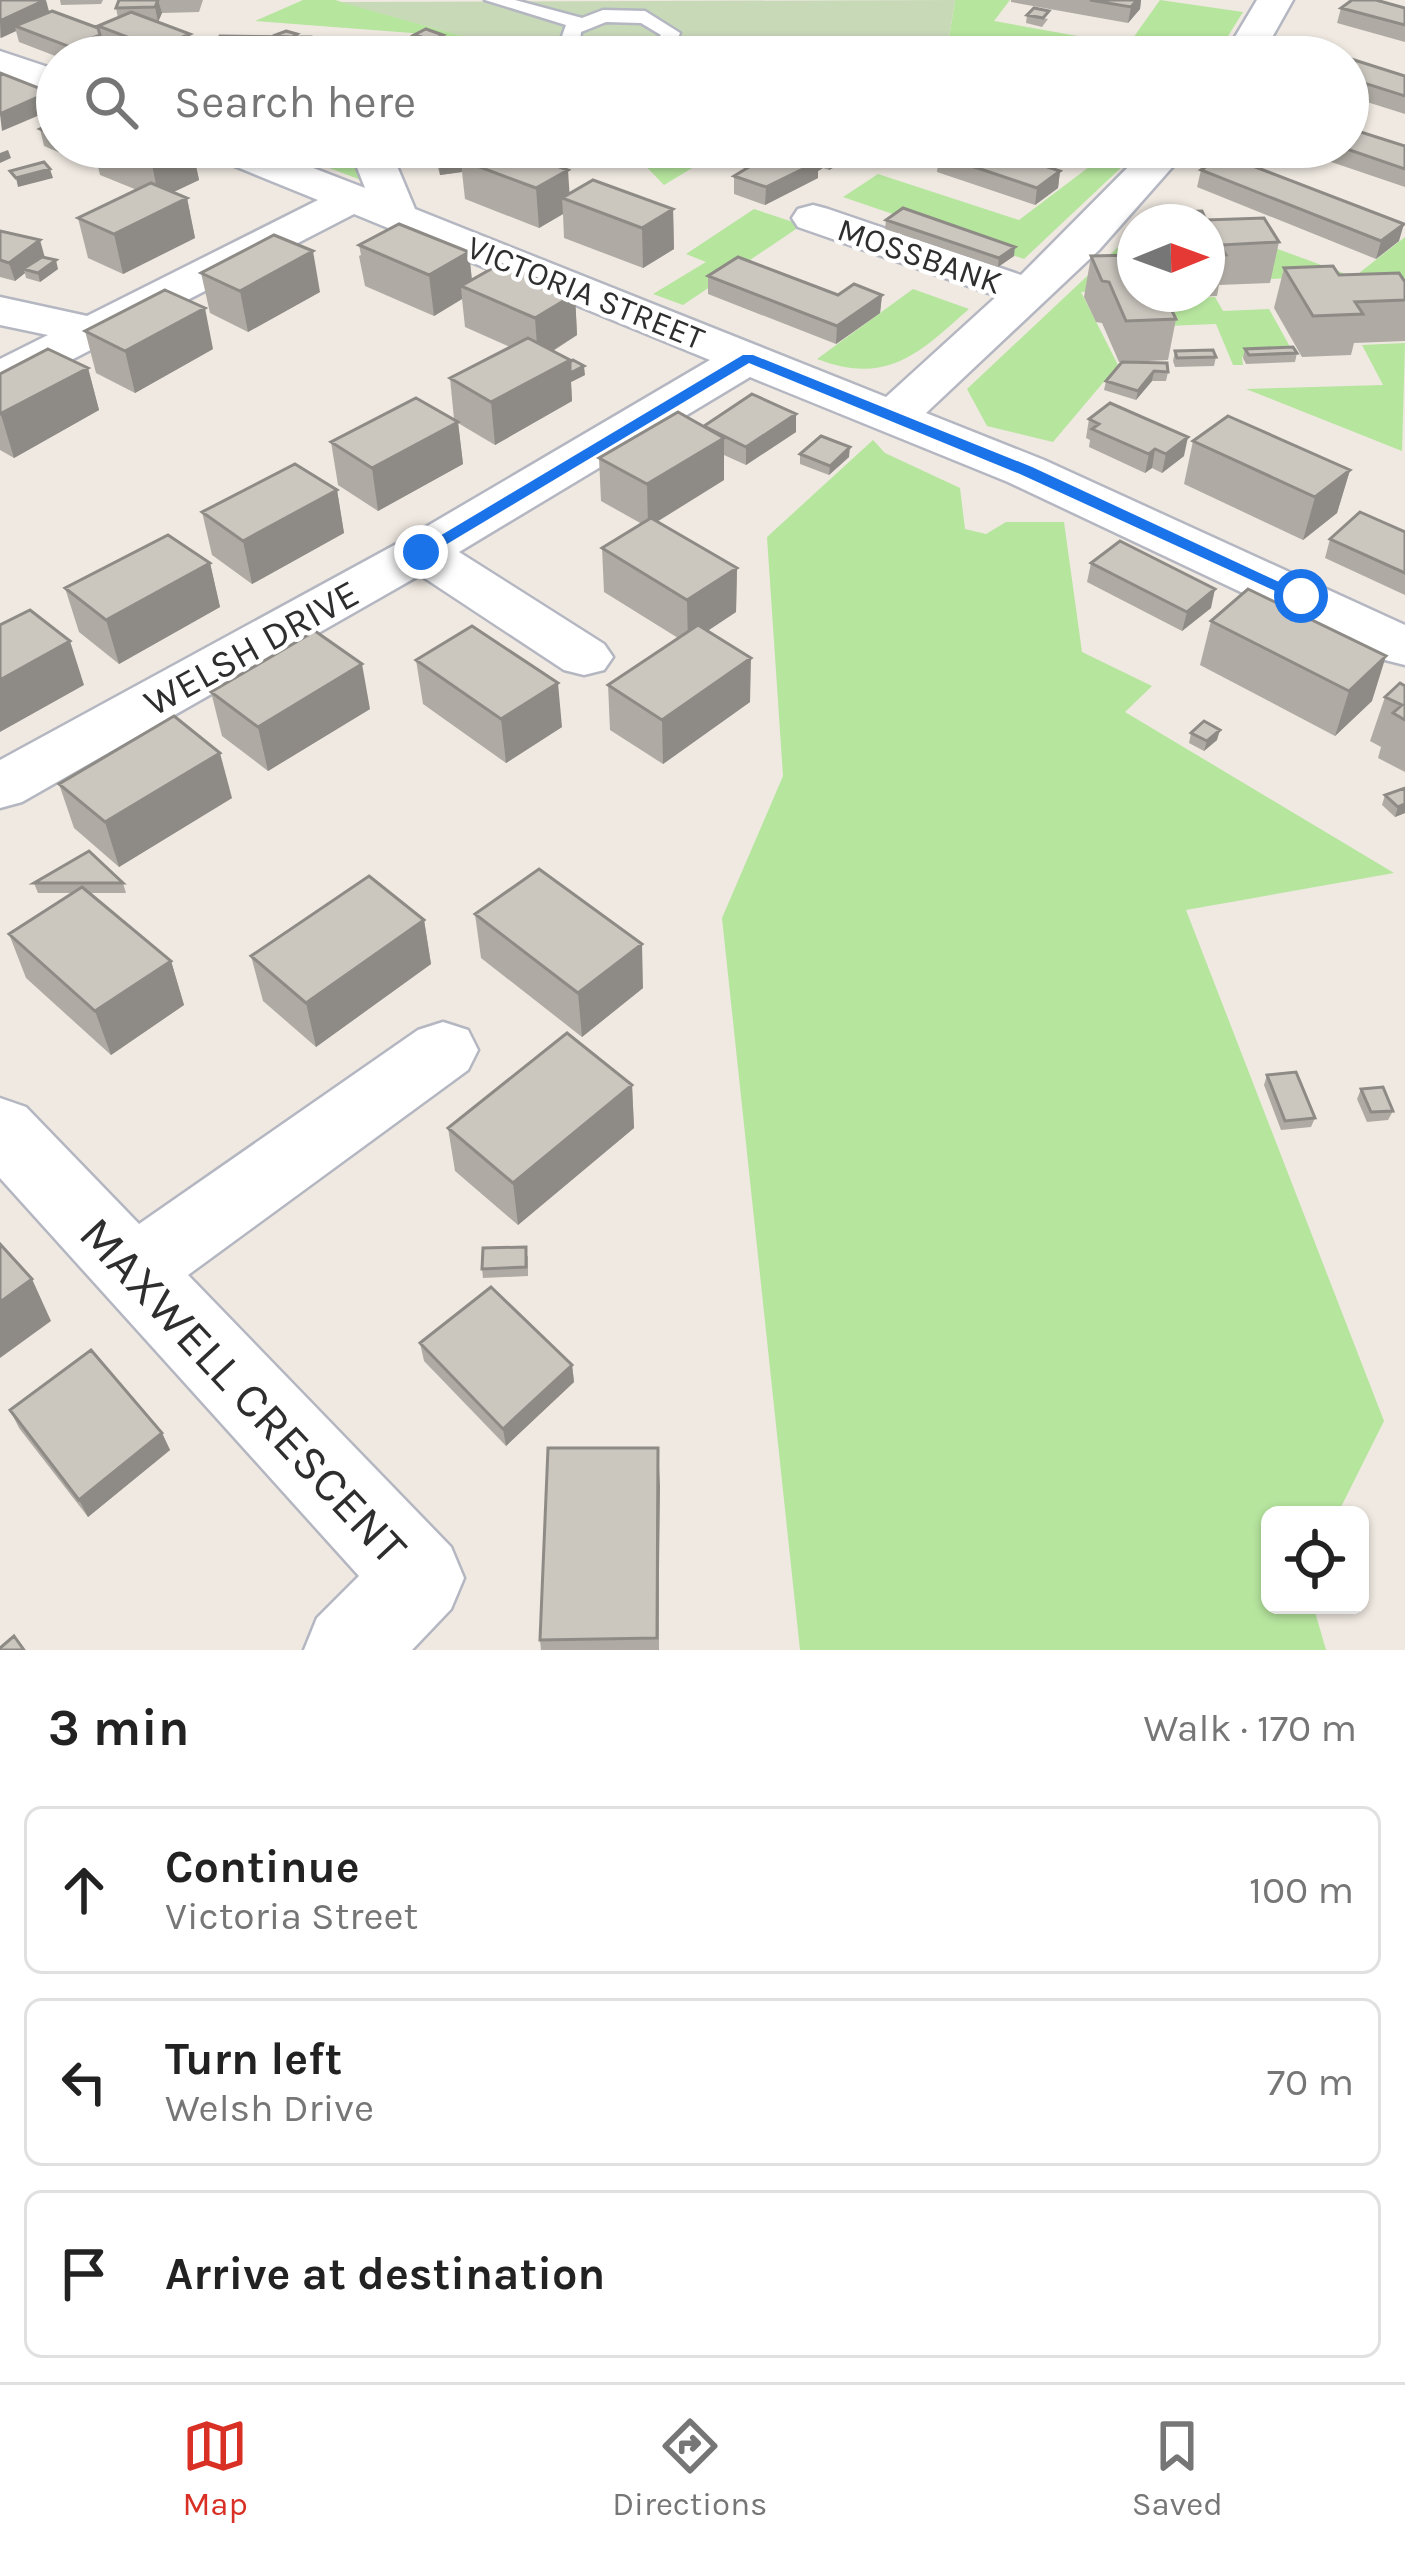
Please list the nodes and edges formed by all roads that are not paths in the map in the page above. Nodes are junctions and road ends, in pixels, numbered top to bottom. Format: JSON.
{"nodes":[{"id":1,"x":494,"y":0,"type":"edge"},
{"id":2,"x":670,"y":0,"type":"edge"},
{"id":3,"x":1275,"y":0,"type":"edge"},
{"id":4,"x":645,"y":17,"type":"junction"},
{"id":5,"x":580,"y":23,"type":"junction"},
{"id":6,"x":569,"y":36,"type":"edge"},
{"id":7,"x":669,"y":36,"type":"edge"},
{"id":8,"x":1254,"y":36,"type":"edge"},
{"id":9,"x":0,"y":62,"type":"edge"},
{"id":10,"x":36,"y":75,"type":"edge"},
{"id":11,"x":277,"y":168,"type":"edge"},
{"id":12,"x":371,"y":168,"type":"edge"},
{"id":13,"x":1151,"y":168,"type":"edge"},
{"id":14,"x":375,"y":207,"type":"junction"},
{"id":15,"x":813,"y":218,"type":"dead end"},
{"id":16,"x":1028,"y":292,"type":"junction"},
{"id":17,"x":0,"y":311,"type":"edge"},
{"id":18,"x":92,"y":331,"type":"junction"},
{"id":19,"x":748,"y":358,"type":"junction"},
{"id":20,"x":0,"y":378,"type":"edge"},
{"id":21,"x":894,"y":416,"type":"junction"},
{"id":22,"x":421,"y":552,"type":"junction"},
{"id":23,"x":1405,"y":647,"type":"edge"},
{"id":24,"x":584,"y":658,"type":"dead end"},
{"id":25,"x":0,"y":787,"type":"edge"},
{"id":26,"x":443,"y":1050,"type":"dead end"},
{"id":27,"x":0,"y":1128,"type":"edge"},
{"id":28,"x":133,"y":1271,"type":"junction"},
{"id":29,"x":349,"y":1650,"type":"edge"}],
"edges":[{"from":1,"to":5,"type":"lane"},
{"from":2,"to":4,"type":"lane"},
{"from":3,"to":8,"type":"street"},
{"from":4,"to":5,"type":"lane"},
{"from":4,"to":7,"type":"lane"},
{"from":5,"to":6,"type":"lane"},
{"from":9,"to":10,"type":"street"},
{"from":11,"to":14,"type":"street","name":"VICTORIA STREET"},
{"from":12,"to":14,"type":"street"},
{"from":13,"to":16,"type":"street"},
{"from":14,"to":18,"type":"street"},
{"from":14,"to":19,"type":"street","name":"VICTORIA STREET"},
{"from":15,"to":16,"type":"street","name":"MOSSBANK"},
{"from":16,"to":21,"type":"street"},
{"from":17,"to":18,"type":"street"},
{"from":18,"to":20,"type":"street"},
{"from":19,"to":21,"type":"street","name":"VICTORIA STREET"},
{"from":19,"to":22,"type":"street","name":"WELSH DRIVE"},
{"from":21,"to":23,"type":"street","name":"VICTORIA STREET"},
{"from":22,"to":24,"type":"street"},
{"from":22,"to":25,"type":"street","name":"WELSH DRIVE"},
{"from":26,"to":28,"type":"street"},
{"from":27,"to":28,"type":"street","name":"MAXWELL CRESCENT"},
{"from":28,"to":29,"type":"street","name":"MAXWELL CRESCENT"}]}
